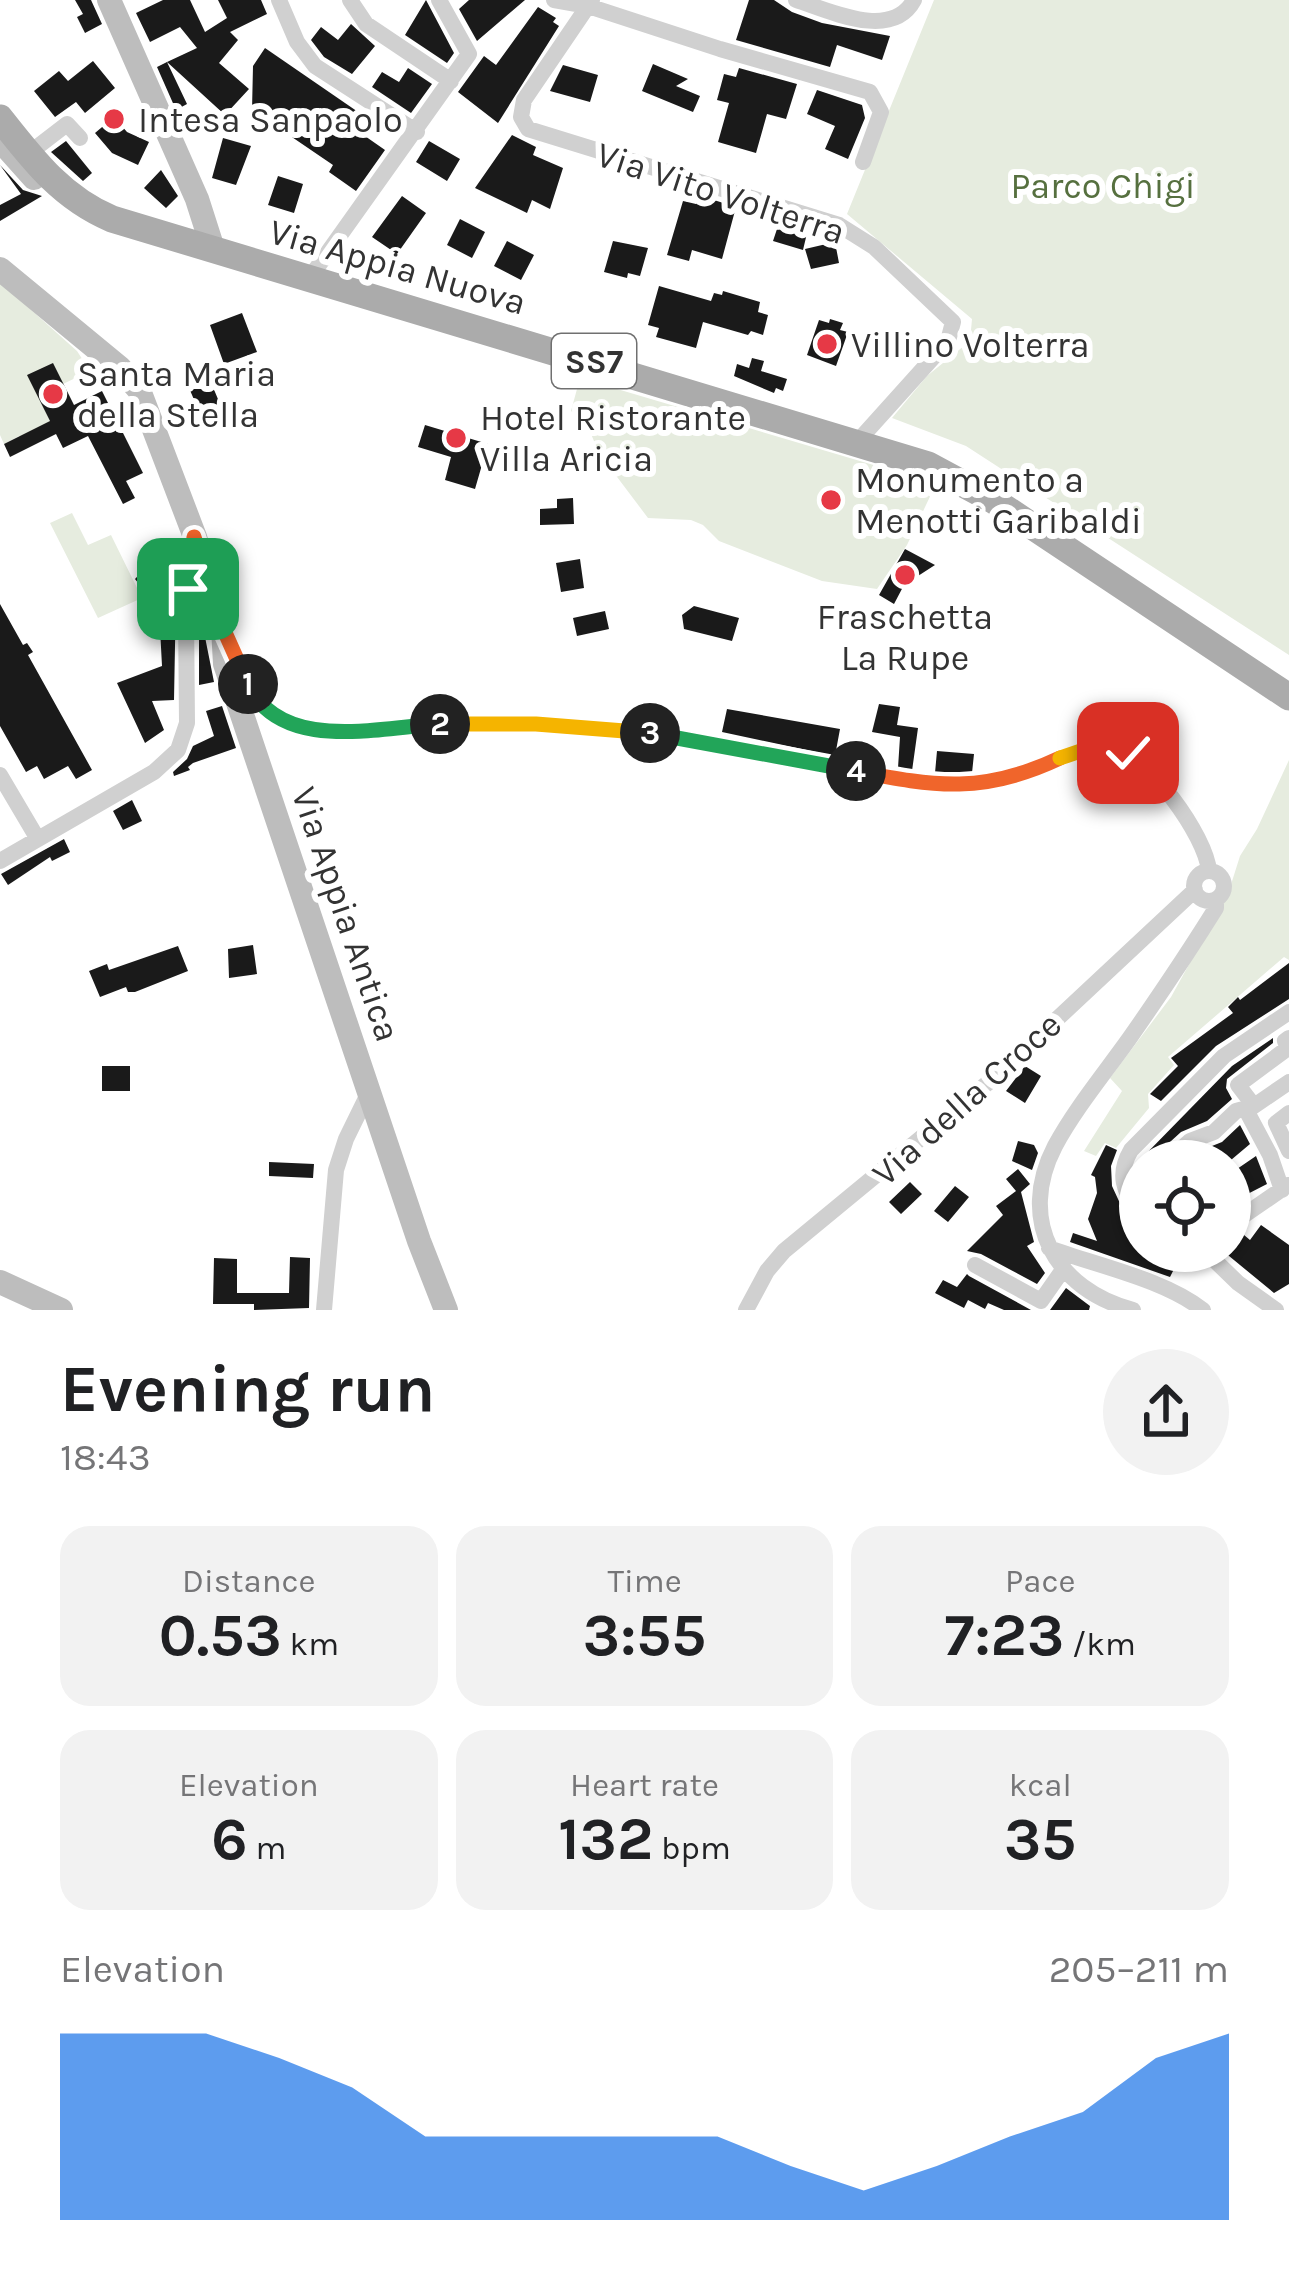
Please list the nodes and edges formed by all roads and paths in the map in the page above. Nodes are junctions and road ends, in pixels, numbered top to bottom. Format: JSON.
{"nodes":[{"id":1,"x":109,"y":0,"type":"edge"},
{"id":2,"x":279,"y":0,"type":"edge"},
{"id":3,"x":350,"y":0,"type":"edge"},
{"id":4,"x":796,"y":0,"type":"edge"},
{"id":5,"x":443,"y":2,"type":"edge"},
{"id":6,"x":574,"y":2,"type":"edge"},
{"id":7,"x":912,"y":4,"type":"edge"},
{"id":8,"x":452,"y":81,"type":"junction"},
{"id":9,"x":0,"y":118,"type":"edge"},
{"id":10,"x":417,"y":132,"type":"junction"},
{"id":11,"x":80,"y":138,"type":"dead end"},
{"id":12,"x":0,"y":140,"type":"edge"},
{"id":13,"x":28,"y":154,"type":"junction"},
{"id":14,"x":863,"y":162,"type":"dead end"},
{"id":15,"x":197,"y":199,"type":"junction"},
{"id":16,"x":82,"y":206,"type":"junction"},
{"id":17,"x":170,"y":237,"type":"junction"},
{"id":18,"x":213,"y":249,"type":"junction"},
{"id":19,"x":0,"y":269,"type":"edge"},
{"id":20,"x":311,"y":277,"type":"junction"},
{"id":21,"x":858,"y":441,"type":"junction"},
{"id":22,"x":194,"y":537,"type":"junction"},
{"id":23,"x":223,"y":628,"type":"junction"},
{"id":24,"x":1289,"y":697,"type":"edge"},
{"id":25,"x":0,"y":775,"type":"edge"},
{"id":26,"x":36,"y":836,"type":"junction"},
{"id":27,"x":0,"y":861,"type":"edge"},
{"id":28,"x":1209,"y":872,"type":"junction"},
{"id":29,"x":1195,"y":890,"type":"junction"},
{"id":30,"x":1216,"y":900,"type":"junction"},
{"id":31,"x":1289,"y":1012,"type":"edge"},
{"id":32,"x":1289,"y":1038,"type":"edge"},
{"id":33,"x":1289,"y":1082,"type":"edge"},
{"id":34,"x":369,"y":1092,"type":"junction"},
{"id":35,"x":1249,"y":1107,"type":"junction"},
{"id":36,"x":1289,"y":1113,"type":"edge"},
{"id":37,"x":1140,"y":1140,"type":"edge"},
{"id":38,"x":1195,"y":1140,"type":"edge"},
{"id":39,"x":1289,"y":1151,"type":"edge"},
{"id":40,"x":1286,"y":1187,"type":"edge"},
{"id":41,"x":1251,"y":1211,"type":"edge"},
{"id":42,"x":1049,"y":1248,"type":"junction"},
{"id":43,"x":975,"y":1265,"type":"dead end"},
{"id":44,"x":1062,"y":1271,"type":"junction"},
{"id":45,"x":1226,"y":1272,"type":"edge"},
{"id":46,"x":0,"y":1282,"type":"edge"},
{"id":47,"x":1283,"y":1308,"type":"edge"},
{"id":48,"x":1125,"y":1309,"type":"edge"},
{"id":49,"x":61,"y":1310,"type":"edge"},
{"id":50,"x":324,"y":1310,"type":"edge"},
{"id":51,"x":446,"y":1310,"type":"edge"},
{"id":52,"x":746,"y":1310,"type":"edge"},
{"id":53,"x":1203,"y":1310,"type":"edge"}],
"edges":[{"from":1,"to":15,"type":"street"},
{"from":2,"to":10,"type":"street"},
{"from":3,"to":8,"type":"street"},
{"from":4,"to":7,"type":"street"},
{"from":5,"to":8,"type":"street"},
{"from":6,"to":14,"type":"street"},
{"from":6,"to":21,"type":"street","name":"Via Vito Volterra"},
{"from":8,"to":10,"type":"street"},
{"from":9,"to":13,"type":"main road","name":"Via Appia Nuova","number":"SS7"},
{"from":10,"to":20,"type":"street"},
{"from":11,"to":13,"type":"street"},
{"from":12,"to":16,"type":"street"},
{"from":13,"to":16,"type":"main road","name":"Via Appia Nuova","number":"SS7"},
{"from":15,"to":17,"type":"street"},
{"from":15,"to":18,"type":"street"},
{"from":16,"to":17,"type":"main road","name":"Via Appia Nuova","number":"SS7"},
{"from":17,"to":18,"type":"main road","name":"Via Appia Nuova","number":"SS7"},
{"from":18,"to":20,"type":"main road","name":"Via Appia Nuova","number":"SS7"},
{"from":19,"to":22,"type":"street","name":"Via Appia Antica"},
{"from":20,"to":21,"type":"main road","name":"Via Appia Nuova","number":"SS7"},
{"from":21,"to":24,"type":"main road","name":"Via Appia Nuova","number":"SS7"},
{"from":22,"to":23,"type":"street","name":"Via Appia Antica"},
{"from":22,"to":26,"type":"street"},
{"from":23,"to":28,"type":"street"},
{"from":23,"to":34,"type":"street","name":"Via Appia Antica"},
{"from":25,"to":26,"type":"street"},
{"from":26,"to":27,"type":"street"},
{"from":28,"to":29,"type":"street"},
{"from":28,"to":30,"type":"street"},
{"from":29,"to":30,"type":"street"},
{"from":29,"to":52,"type":"street","name":"Via della Croce"},
{"from":30,"to":42,"type":"street","name":"Via della Croce"},
{"from":31,"to":37,"type":"street"},
{"from":32,"to":35,"type":"street"},
{"from":33,"to":35,"type":"street"},
{"from":34,"to":50,"type":"street"},
{"from":34,"to":51,"type":"street","name":"Via Appia Antica"},
{"from":35,"to":38,"type":"street"},
{"from":35,"to":40,"type":"street"},
{"from":36,"to":39,"type":"street"},
{"from":40,"to":41,"type":"street"},
{"from":42,"to":44,"type":"street"},
{"from":42,"to":53,"type":"street"},
{"from":43,"to":44,"type":"street"},
{"from":44,"to":48,"type":"street"},
{"from":45,"to":47,"type":"street"},
{"from":46,"to":49,"type":"street"}]}
